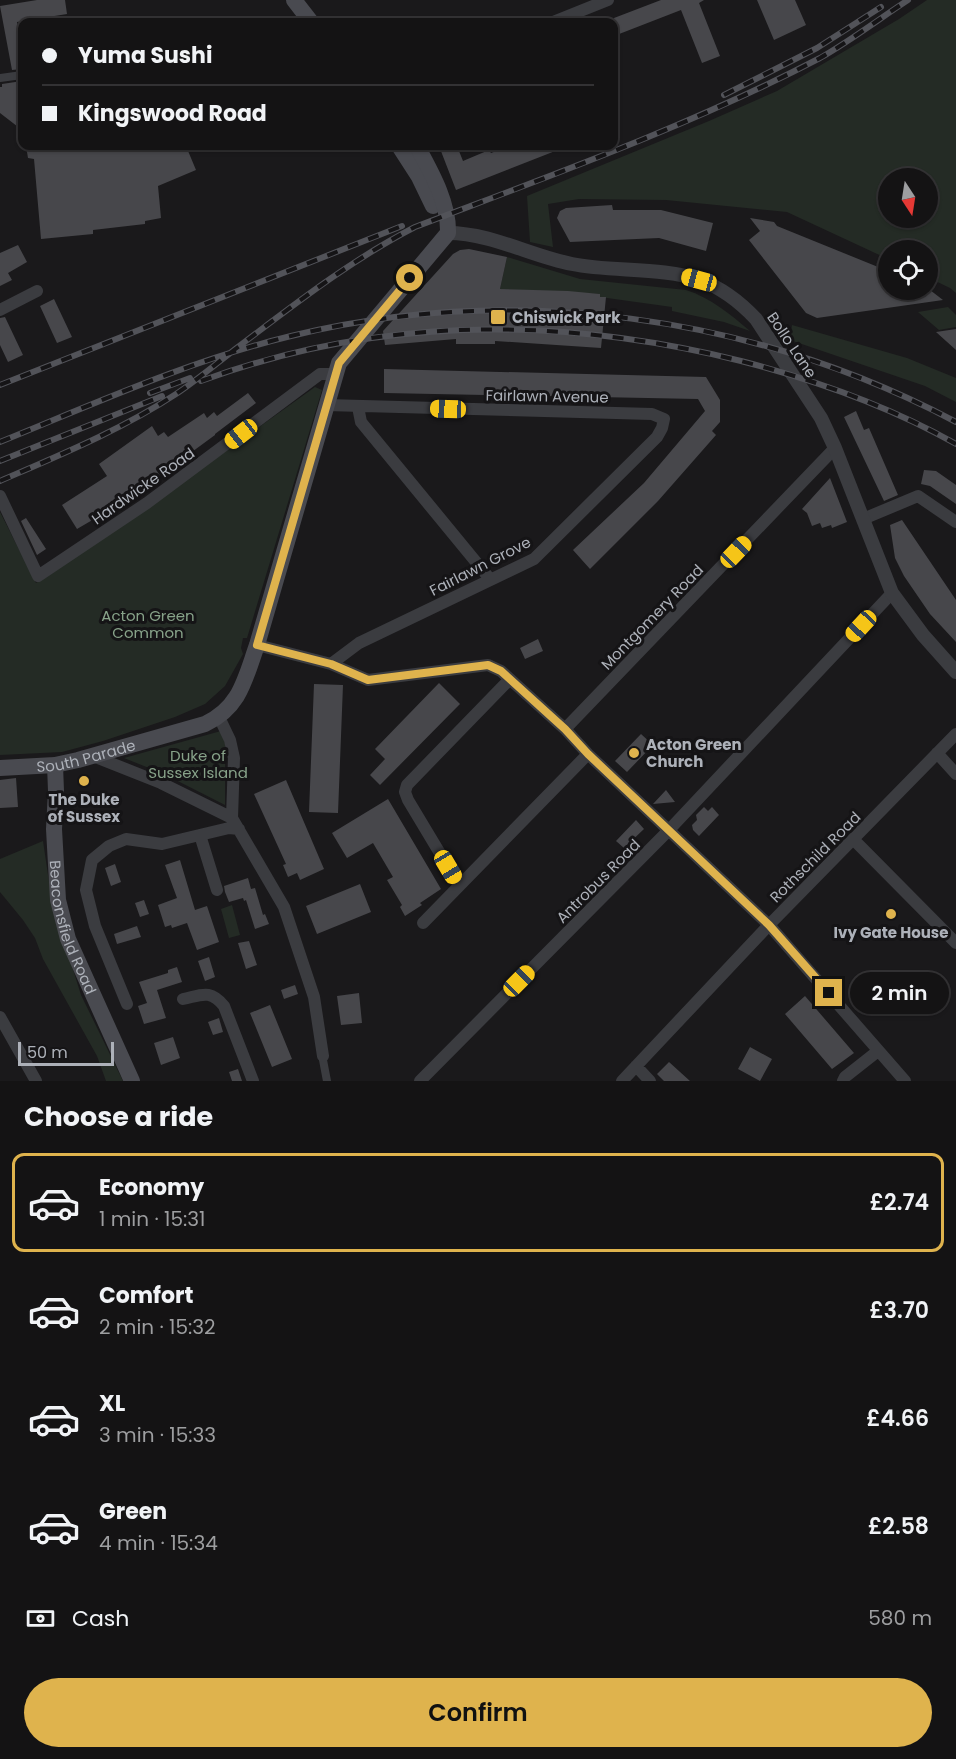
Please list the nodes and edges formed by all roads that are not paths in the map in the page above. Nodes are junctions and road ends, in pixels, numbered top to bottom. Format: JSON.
{"nodes":[{"id":1,"x":294,"y":0,"type":"edge"},
{"id":2,"x":608,"y":0,"type":"edge"},
{"id":3,"x":308,"y":18,"type":"edge"},
{"id":4,"x":563,"y":18,"type":"edge"},
{"id":5,"x":18,"y":76,"type":"edge"},
{"id":6,"x":0,"y":78,"type":"edge"},
{"id":7,"x":402,"y":150,"type":"edge"},
{"id":8,"x":418,"y":150,"type":"edge"},
{"id":9,"x":432,"y":190,"type":"junction"},
{"id":10,"x":445,"y":225,"type":"junction"},
{"id":11,"x":37,"y":291,"type":"dead end"},
{"id":12,"x":0,"y":310,"type":"edge"},
{"id":13,"x":336,"y":374,"type":"junction"},
{"id":14,"x":326,"y":405,"type":"junction"},
{"id":15,"x":358,"y":407,"type":"junction"},
{"id":16,"x":658,"y":416,"type":"joint"},
{"id":17,"x":836,"y":448,"type":"junction"},
{"id":18,"x":0,"y":496,"type":"edge"},
{"id":19,"x":863,"y":519,"type":"junction"},
{"id":20,"x":956,"y":522,"type":"edge"},
{"id":21,"x":489,"y":579,"type":"junction"},
{"id":22,"x":892,"y":593,"type":"junction"},
{"id":23,"x":257,"y":645,"type":"junction"},
{"id":24,"x":331,"y":664,"type":"junction"},
{"id":25,"x":956,"y":672,"type":"edge"},
{"id":26,"x":510,"y":679,"type":"junction"},
{"id":27,"x":212,"y":720,"type":"junction"},
{"id":28,"x":565,"y":729,"type":"junction"},
{"id":29,"x":956,"y":734,"type":"edge"},
{"id":30,"x":937,"y":753,"type":"junction"},
{"id":31,"x":588,"y":754,"type":"junction"},
{"id":32,"x":93,"y":756,"type":"junction"},
{"id":33,"x":55,"y":765,"type":"junction"},
{"id":34,"x":0,"y":768,"type":"edge"},
{"id":35,"x":956,"y":774,"type":"edge"},
{"id":36,"x":232,"y":818,"type":"junction"},
{"id":37,"x":239,"y":829,"type":"junction"},
{"id":38,"x":669,"y":830,"type":"junction"},
{"id":39,"x":200,"y":835,"type":"junction"},
{"id":40,"x":854,"y":840,"type":"junction"},
{"id":41,"x":459,"y":885,"type":"junction"},
{"id":42,"x":217,"y":890,"type":"dead end"},
{"id":43,"x":423,"y":923,"type":"dead end"},
{"id":44,"x":769,"y":925,"type":"junction"},
{"id":45,"x":956,"y":943,"type":"edge"},
{"id":46,"x":183,"y":999,"type":"dead end"},
{"id":47,"x":127,"y":1004,"type":"dead end"},
{"id":48,"x":0,"y":1017,"type":"edge"},
{"id":49,"x":878,"y":1051,"type":"junction"},
{"id":50,"x":323,"y":1058,"type":"joint"},
{"id":51,"x":636,"y":1066,"type":"junction"},
{"id":52,"x":36,"y":1081,"type":"edge"},
{"id":53,"x":132,"y":1081,"type":"edge"},
{"id":54,"x":253,"y":1081,"type":"edge"},
{"id":55,"x":327,"y":1081,"type":"edge"},
{"id":56,"x":420,"y":1081,"type":"edge"},
{"id":57,"x":622,"y":1081,"type":"edge"},
{"id":58,"x":650,"y":1081,"type":"edge"},
{"id":59,"x":843,"y":1081,"type":"edge"},
{"id":60,"x":905,"y":1081,"type":"edge"}],
"edges":[{"from":1,"to":3,"type":"main road"},
{"from":2,"to":4,"type":"street"},
{"from":5,"to":6,"type":"street"},
{"from":7,"to":9,"type":"main road"},
{"from":8,"to":9,"type":"main road"},
{"from":9,"to":10,"type":"main road"},
{"from":10,"to":13,"type":"main road"},
{"from":10,"to":17,"type":"street","name":"Bollo Lane"},
{"from":11,"to":12,"type":"street"},
{"from":13,"to":14,"type":"main road"},
{"from":13,"to":18,"type":"street","name":"Hardwicke Road"},
{"from":14,"to":15,"type":"street","name":"Fairlawn Avenue"},
{"from":14,"to":23,"type":"main road"},
{"from":15,"to":16,"type":"street","name":"Fairlawn Avenue"},
{"from":15,"to":21,"type":"street"},
{"from":16,"to":21,"type":"street","name":"Fairlawn Grove"},
{"from":17,"to":19,"type":"street","name":"Bollo Lane"},
{"from":17,"to":28,"type":"street","name":"Montgomery Road"},
{"from":19,"to":20,"type":"street"},
{"from":19,"to":22,"type":"street","name":"Bollo Lane"},
{"from":21,"to":24,"type":"street","name":"Fairlawn Grove"},
{"from":22,"to":25,"type":"street","name":"Bollo Lane"},
{"from":22,"to":38,"type":"street","name":"Antrobus Road"},
{"from":23,"to":24,"type":"street"},
{"from":23,"to":27,"type":"main road"},
{"from":24,"to":26,"type":"street"},
{"from":26,"to":28,"type":"street"},
{"from":26,"to":41,"type":"street"},
{"from":27,"to":32,"type":"main road","name":"South Parade"},
{"from":27,"to":36,"type":"street"},
{"from":28,"to":31,"type":"street"},
{"from":29,"to":30,"type":"street","name":"Rothschild Road"},
{"from":30,"to":35,"type":"street"},
{"from":30,"to":40,"type":"street","name":"Rothschild Road"},
{"from":31,"to":38,"type":"street"},
{"from":31,"to":41,"type":"street"},
{"from":32,"to":33,"type":"main road","name":"South Parade"},
{"from":32,"to":36,"type":"street"},
{"from":33,"to":34,"type":"main road","name":"South Parade"},
{"from":33,"to":53,"type":"main road","name":"Beaconsfield Road"},
{"from":36,"to":37,"type":"street"},
{"from":37,"to":39,"type":"street"},
{"from":37,"to":50,"type":"street"},
{"from":38,"to":44,"type":"street"},
{"from":38,"to":56,"type":"street","name":"Antrobus Road"},
{"from":39,"to":42,"type":"street"},
{"from":39,"to":47,"type":"street"},
{"from":40,"to":44,"type":"street","name":"Rothschild Road"},
{"from":40,"to":45,"type":"street"},
{"from":41,"to":43,"type":"street"},
{"from":44,"to":49,"type":"street"},
{"from":44,"to":51,"type":"street","name":"Rothschild Road"},
{"from":46,"to":54,"type":"street"},
{"from":48,"to":52,"type":"street"},
{"from":49,"to":59,"type":"street"},
{"from":49,"to":60,"type":"street"},
{"from":50,"to":55,"type":"street"},
{"from":51,"to":57,"type":"street","name":"Rothschild Road"},
{"from":51,"to":58,"type":"street"}]}
